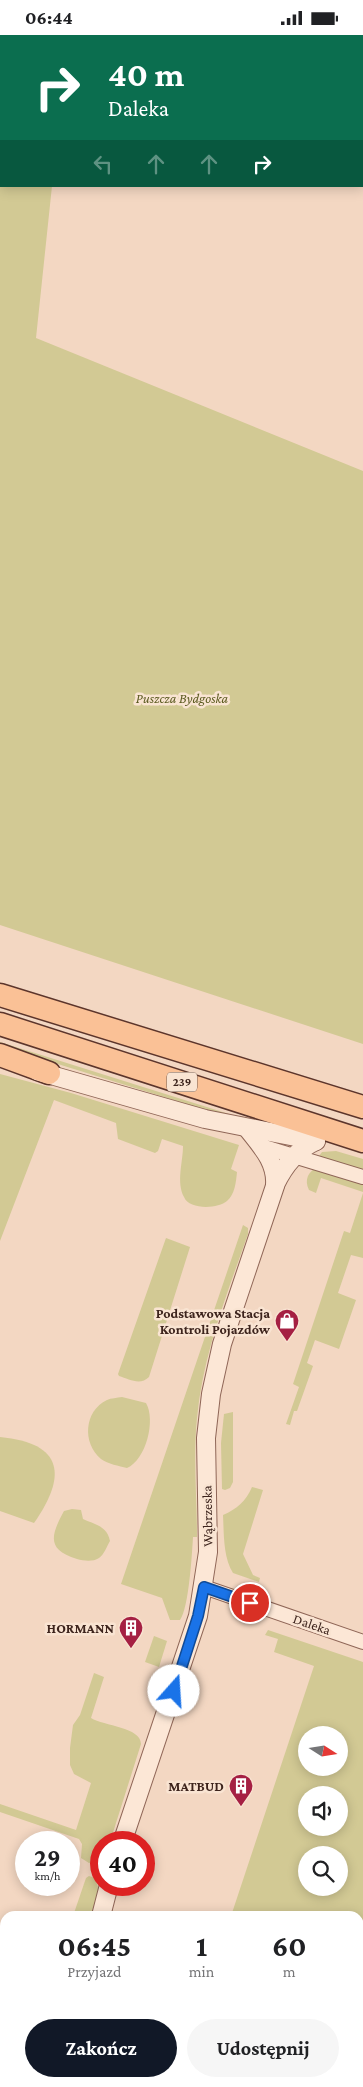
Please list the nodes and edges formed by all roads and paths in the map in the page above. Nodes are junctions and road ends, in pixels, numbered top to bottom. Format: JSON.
{"nodes":[{"id":1,"x":0,"y":983,"type":"edge"},
{"id":2,"x":0,"y":995,"type":"edge"},
{"id":3,"x":59,"y":1013,"type":"junction"},
{"id":4,"x":0,"y":1024,"type":"edge"},
{"id":5,"x":0,"y":1055,"type":"edge"},
{"id":6,"x":0,"y":1065,"type":"edge"},
{"id":7,"x":50,"y":1073,"type":"junction"},
{"id":8,"x":363,"y":1107,"type":"edge"},
{"id":9,"x":247,"y":1128,"type":"junction"},
{"id":10,"x":316,"y":1141,"type":"junction"},
{"id":11,"x":363,"y":1141,"type":"edge"},
{"id":12,"x":261,"y":1146,"type":"junction"},
{"id":13,"x":363,"y":1147,"type":"edge"},
{"id":14,"x":294,"y":1155,"type":"junction"},
{"id":15,"x":363,"y":1177,"type":"edge"},
{"id":16,"x":274,"y":1185,"type":"junction"},
{"id":17,"x":204,"y":1587,"type":"junction"},
{"id":18,"x":363,"y":1642,"type":"edge"},
{"id":19,"x":126,"y":1831,"type":"edge"},
{"id":20,"x":106,"y":1896,"type":"edge"},
{"id":21,"x":102,"y":1911,"type":"edge"}],
"edges":[{"from":1,"to":3,"type":"main road"},
{"from":2,"to":3,"type":"main road","number":"239"},
{"from":3,"to":8,"type":"main road","number":"239"},
{"from":4,"to":11,"type":"main road","number":"239"},
{"from":5,"to":7,"type":"main road"},
{"from":6,"to":7,"type":"street"},
{"from":7,"to":9,"type":"street"},
{"from":9,"to":10,"type":"street"},
{"from":9,"to":12,"type":"street","name":"Wąbrzeska"},
{"from":10,"to":13,"type":"main road"},
{"from":10,"to":14,"type":"street","name":"Wąbrzeska"},
{"from":12,"to":14,"type":"street"},
{"from":12,"to":16,"type":"street","name":"Wąbrzeska"},
{"from":14,"to":15,"type":"street"},
{"from":14,"to":16,"type":"street","name":"Wąbrzeska"},
{"from":16,"to":17,"type":"street","name":"Wąbrzeska"},
{"from":17,"to":18,"type":"street","name":"Daleka"},
{"from":17,"to":19,"type":"street","name":"Wąbrzeska"},
{"from":20,"to":21,"type":"street"}]}
